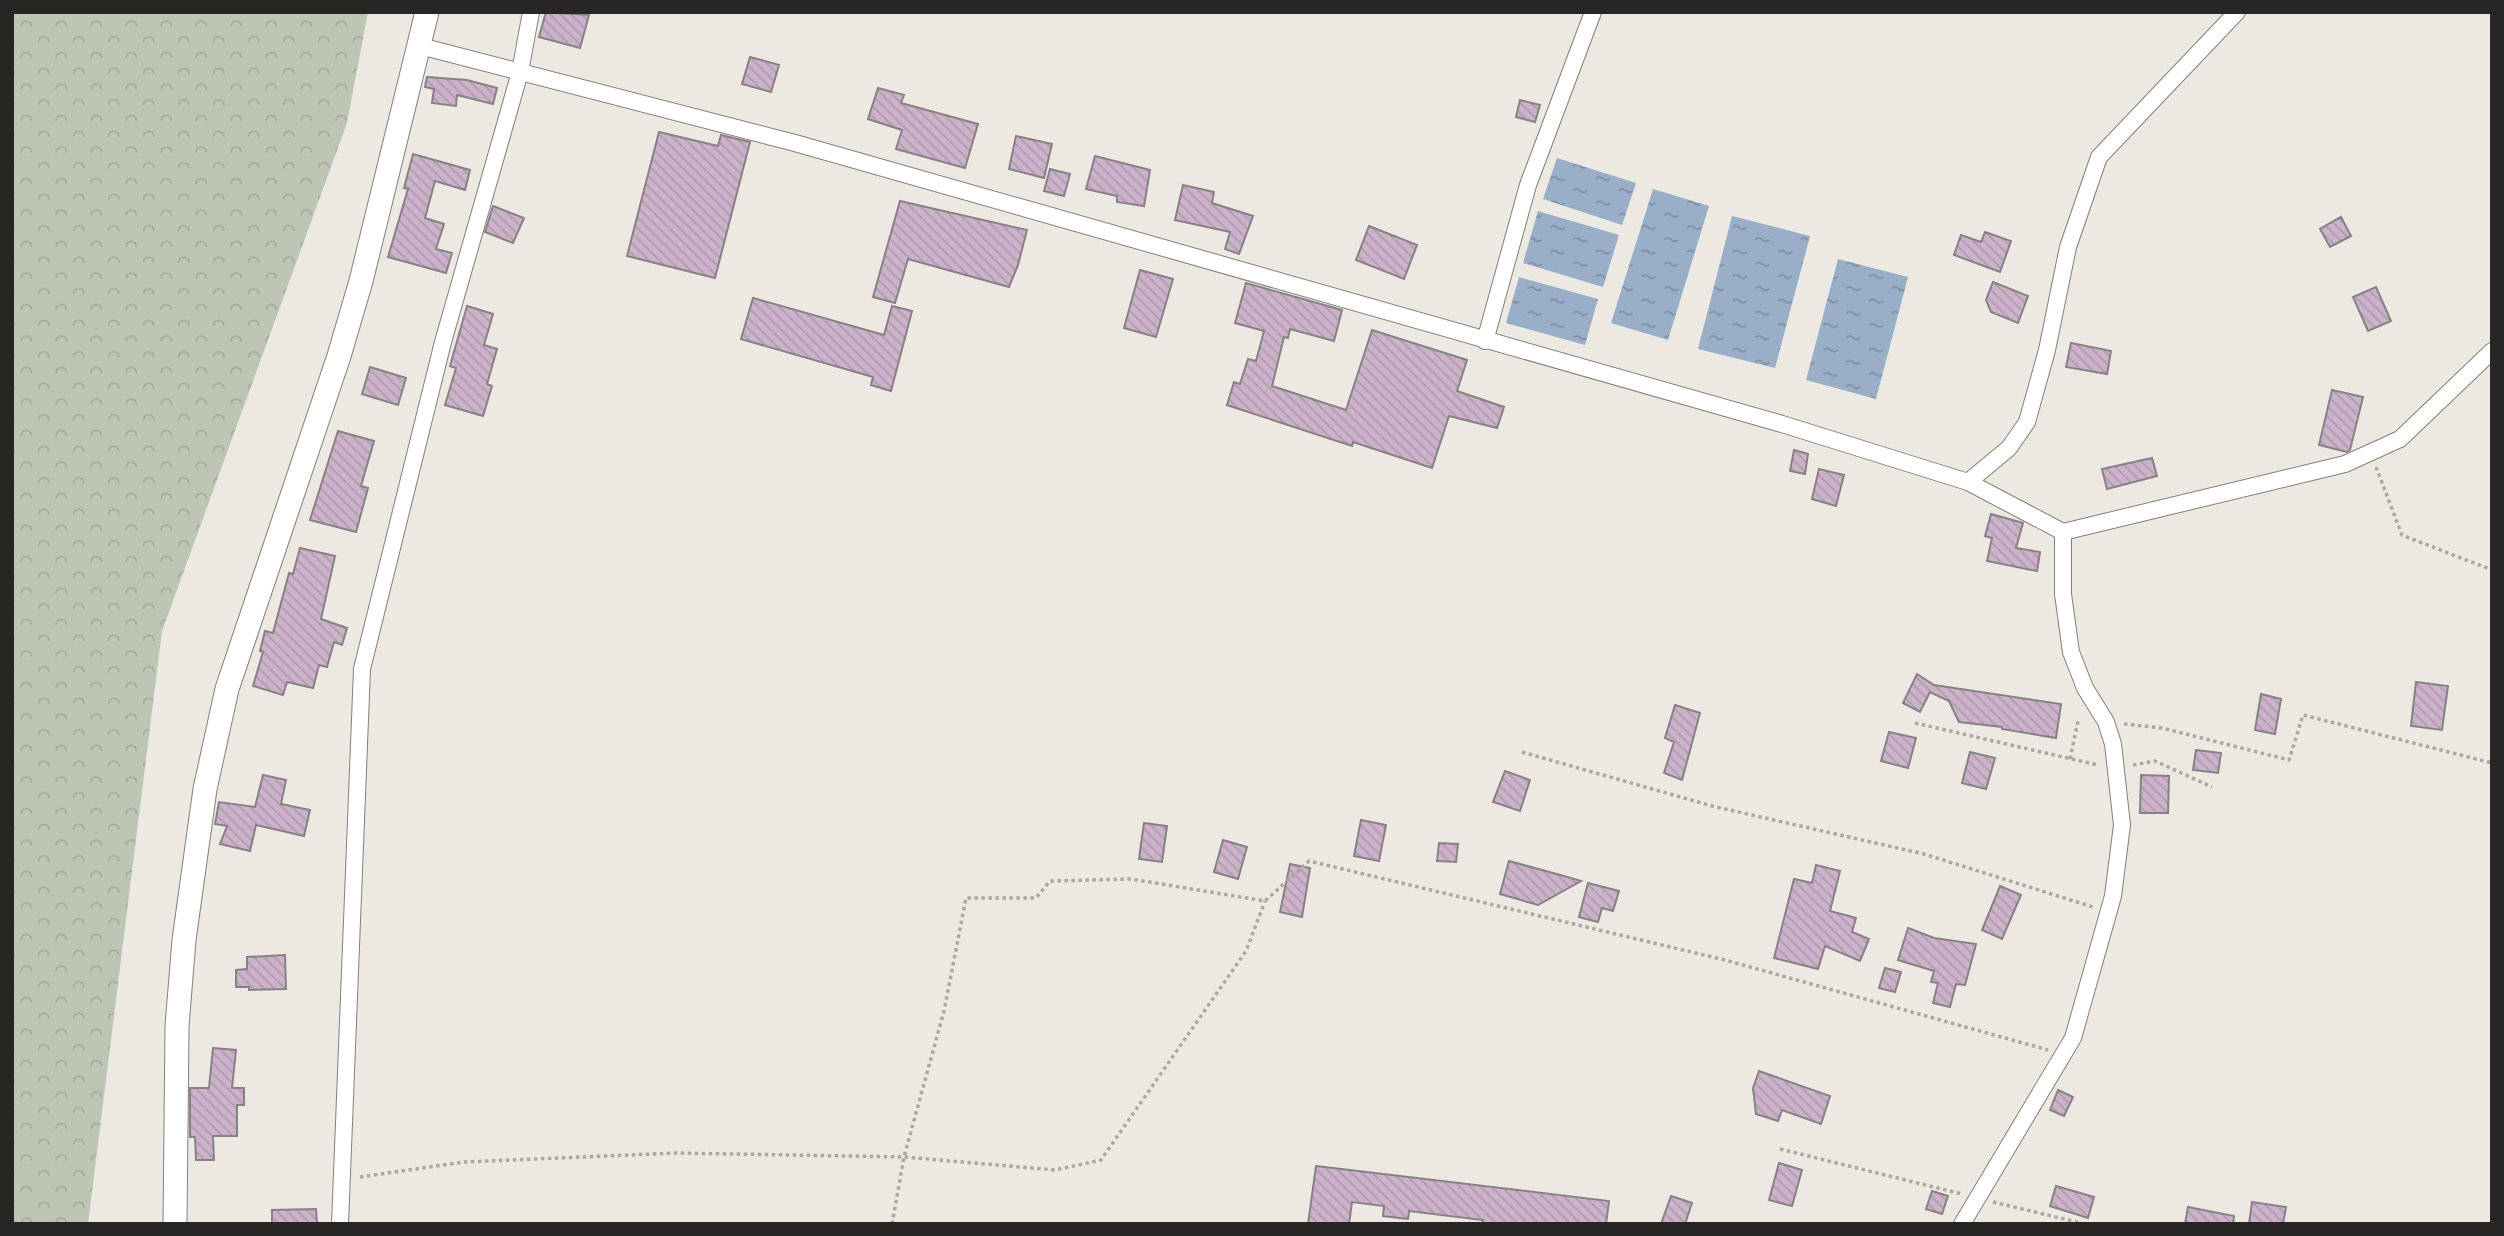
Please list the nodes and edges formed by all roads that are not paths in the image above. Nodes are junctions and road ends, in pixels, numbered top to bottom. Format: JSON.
{"nodes":[{"id":1,"x":427,"y":12,"type":"edge"},
{"id":2,"x":531,"y":12,"type":"edge"},
{"id":3,"x":1593,"y":12,"type":"edge"},
{"id":4,"x":2237,"y":12,"type":"edge"},
{"id":5,"x":420,"y":46,"type":"junction"},
{"id":6,"x":520,"y":72,"type":"junction"},
{"id":7,"x":1485,"y":341,"type":"junction"},
{"id":8,"x":2492,"y":351,"type":"edge"},
{"id":9,"x":1968,"y":482,"type":"junction"},
{"id":10,"x":2063,"y":532,"type":"junction"},
{"id":11,"x":175,"y":1224,"type":"edge"},
{"id":12,"x":340,"y":1224,"type":"edge"},
{"id":13,"x":1962,"y":1224,"type":"edge"}],
"edges":[{"from":1,"to":5,"type":"main road"},
{"from":2,"to":6,"type":"street"},
{"from":3,"to":7,"type":"street"},
{"from":4,"to":9,"type":"street"},
{"from":5,"to":6,"type":"street"},
{"from":5,"to":11,"type":"main road"},
{"from":6,"to":7,"type":"street"},
{"from":6,"to":12,"type":"street"},
{"from":7,"to":9,"type":"street"},
{"from":8,"to":10,"type":"street"},
{"from":9,"to":10,"type":"street"},
{"from":10,"to":13,"type":"street"}]}
